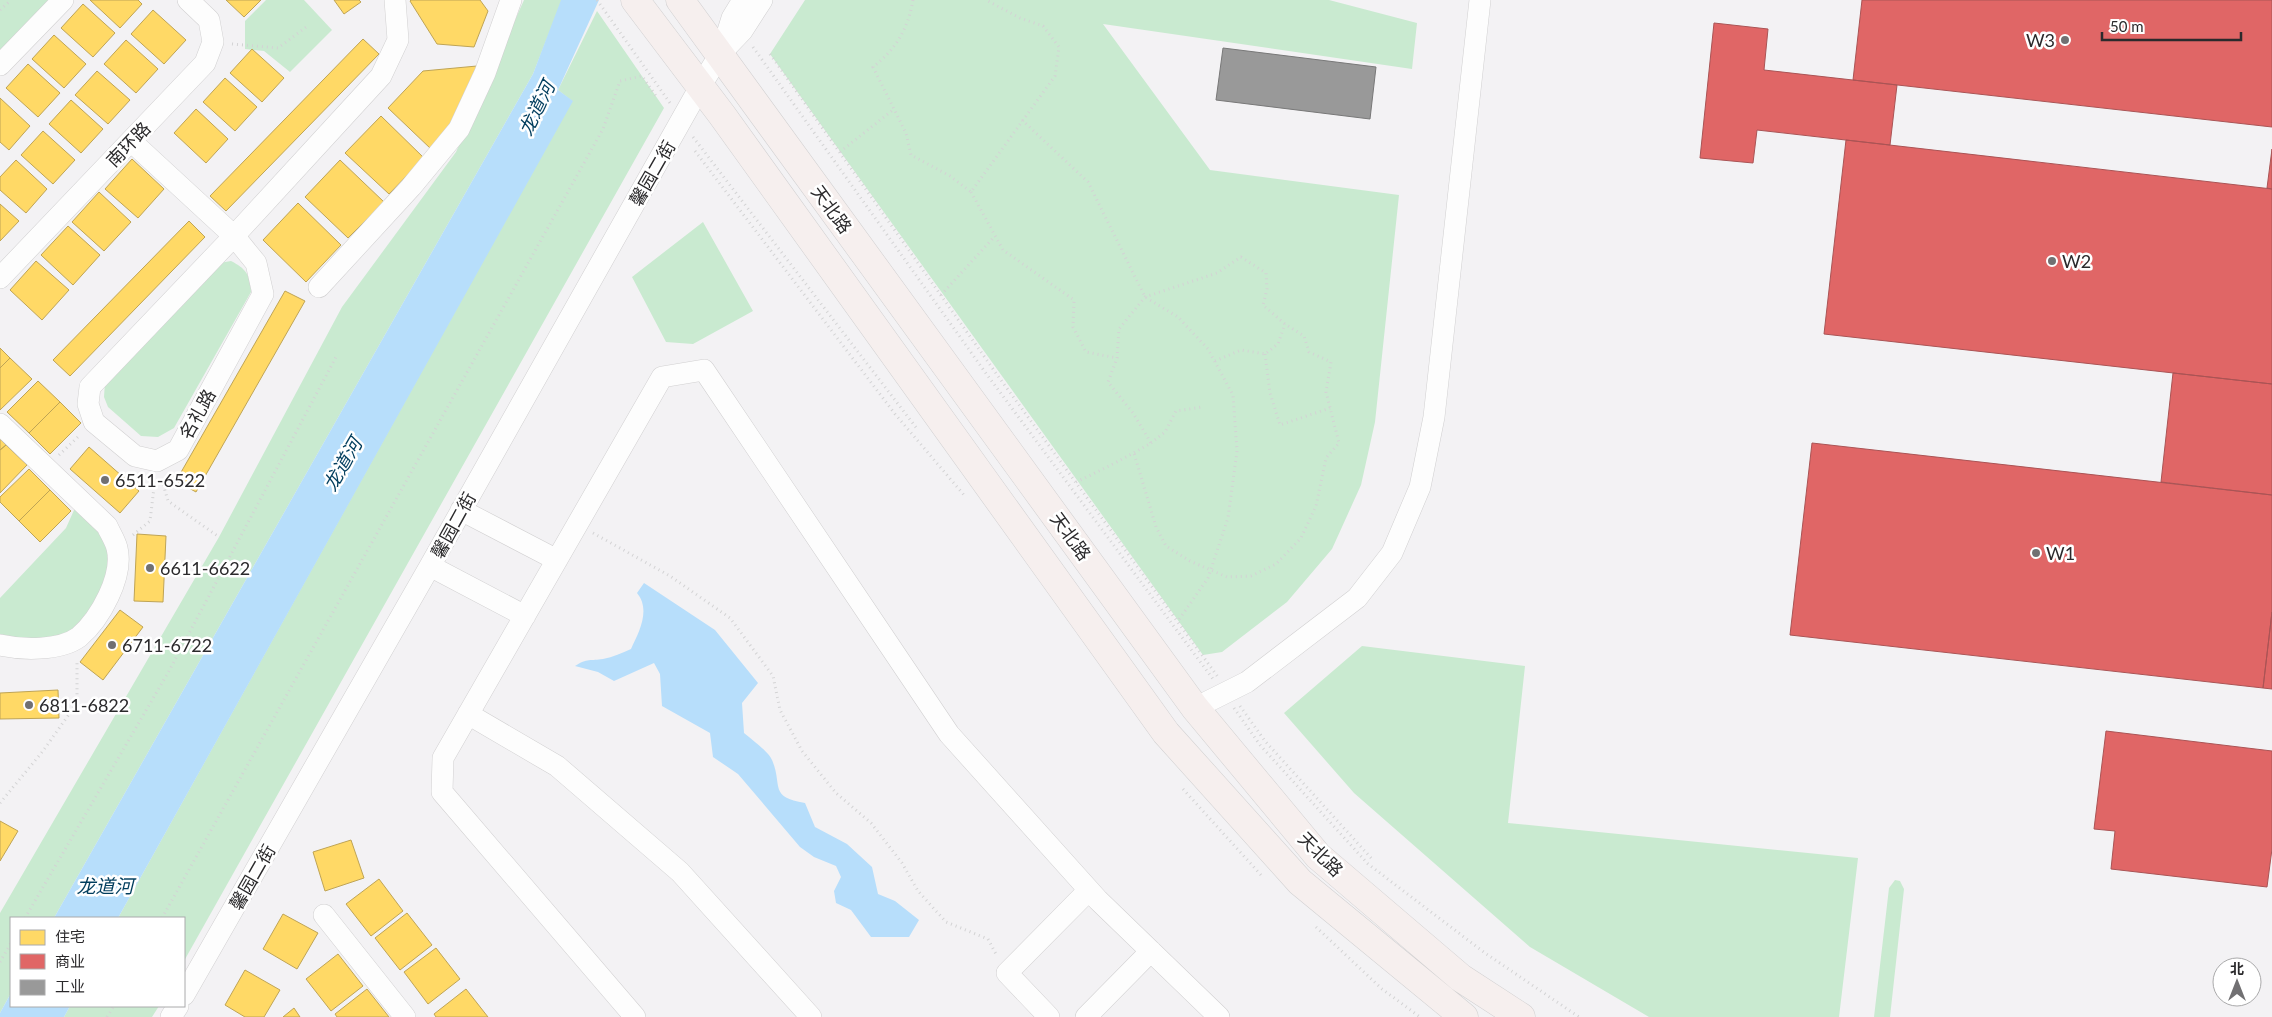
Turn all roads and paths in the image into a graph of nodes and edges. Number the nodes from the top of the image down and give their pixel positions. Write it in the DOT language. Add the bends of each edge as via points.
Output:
graph roads {
  1 [pos="11,0"];
  2 [pos="63,0"];
  3 [pos="188,0"];
  4 [pos="395,0"];
  5 [pos="511,0"];
  6 [pos="597,0"];
  7 [pos="635,0"];
  8 [pos="680,0"];
  9 [pos="743,0"];
  10 [pos="762,0"];
  11 [pos="913,0"];
  12 [pos="986,0"];
  13 [pos="1480,0"];
  14 [pos="0,10"];
  15 [pos="309,25"];
  16 [pos="742,31"];
  17 [pos="214,42"];
  18 [pos="720,54"];
  19 [pos="770,54"];
  20 [pos="0,65"];
  21 [pos="700,87"];
  22 [pos="656,96"];
  23 [pos="894,109"];
  24 [pos="1022,120"];
  25 [pos="681,121"];
  26 [pos="131,141"];
  27 [pos="840,152"];
  28 [pos="971,192"];
  29 [pos="234,236"];
  30 [pos="995,236"];
  31 [pos="0,278"];
  32 [pos="319,287"];
  33 [pos="941,295"];
  34 [pos="1145,297"];
  35 [pos="1285,324"];
  36 [pos="1265,354"];
  37 [pos="336,357"];
  38 [pos="1117,358"];
  39 [pos="1215,361"];
  40 [pos="1202,407"];
  41 [pos="1330,408"];
  42 [pos="902,411"];
  43 [pos="94,422"];
  44 [pos="0,424"];
  45 [pos="1151,443"];
  46 [pos="1134,453"];
  47 [pos="158,460"];
  48 [pos="46,468"];
  49 [pos="1076,482"];
  50 [pos="461,510"];
  51 [pos="577,524"];
  52 [pos="219,537"];
  53 [pos="117,548"];
  54 [pos="557,560"];
  55 [pos="430,566"];
  56 [pos="1211,569"];
  57 [pos="524,616"];
  58 [pos="1178,621"];
  59 [pos="78,637"];
  60 [pos="0,644"];
  61 [pos="1227,693"];
  62 [pos="1195,708"];
  63 [pos="468,714"];
  64 [pos="0,803"];
  65 [pos="1372,858"];
  66 [pos="1089,890"];
  67 [pos="324,915"];
  68 [pos="26,917"];
  69 [pos="163,917"];
  70 [pos="10,945"];
  71 [pos="1151,951"];
  72 [pos="0,962"];
  73 [pos="1007,973"];
  74 [pos="185,993"];
  75 [pos="405,1017"];
  76 [pos="635,1017"];
  77 [pos="811,1017"];
  78 [pos="1049,1017"];
  79 [pos="1086,1017"];
  80 [pos="1219,1017"];
  81 [pos="1464,1017"];
  82 [pos="1521,1017"];
  83 [pos="1579,1017"];
  1 -- 14 [label="path"];
  2 -- 20 [label="street"];
  3 -- 17 [label="street" via="209,20"];
  4 -- 29 [label="street" via="398,40 381,76"];
  5 -- 32 [label="street" via="485,73 459,129"];
  6 -- 25 [label="path"];
  7 -- 21 [label="main road, 天北路"];
  8 -- 18 [label="main road, 天北路"];
  9 -- 18 [label="street" via="732,18"];
  10 -- 16 [label="street"];
  11 -- 23 [label="path" via="909,22 888,54 873,67"];
  12 -- 24 [label="path" via="1043,26 1059,47 1054,76"];
  13 -- 61 [label="street" via="1434,417 1420,487 1392,552 1357,598 1291,650"];
  15 -- 17 [label="path" via="278,48"];
  16 -- 18 [label="street"];
  16 -- 61 [label="path" via="984,372"];
  17 -- 26 [label="street, 南环路" via="205,63"];
  18 -- 21 [label="street, 馨园二街"];
  18 -- 62 [label="main road, 天北路"];
  19 -- 27 [label="path"];
  21 -- 25 [label="street, 馨园二街"];
  21 -- 81 [label="main road, 天北路" via="1166,733 1300,882"];
  22 -- 69 [label="path" via="642,76 620,81 603,129"];
  23 -- 27 [label="path"];
  23 -- 28 [label="path" via="906,133 911,155 950,176"];
  24 -- 28 [label="path"];
  24 -- 34 [label="path" via="1088,182"];
  25 -- 42 [label="path"];
  25 -- 50 [label="street, 馨园二街"];
  26 -- 29 [label="street, 名礼路"];
  26 -- 31 [label="street, 南环路"];
  27 -- 33 [label="path"];
  28 -- 30 [label="path"];
  29 -- 43 [label="street" via="90,387 88,404"];
  29 -- 47 [label="street, 名礼路" via="256,264 263,294 178,450"];
  30 -- 33 [label="path"];
  30 -- 38 [label="path" via="1002,250 1074,300 1073,327 1086,352"];
  33 -- 49 [label="path"];
  34 -- 35 [label="path" via="1217,273 1241,257 1266,273 1263,305"];
  34 -- 38 [label="path" via="1119,329"];
  34 -- 39 [label="path" via="1178,317"];
  35 -- 36 [label="path" via="1278,344"];
  35 -- 41 [label="path" via="1304,336 1309,352 1331,362 1326,392"];
  36 -- 39 [label="path" via="1241,350"];
  36 -- 41 [label="path" via="1270,393 1280,425"];
  37 -- 68 [label="path" via="168,671"];
  38 -- 45 [label="path" via="1108,382 1133,413"];
  39 -- 56 [label="path" via="1233,395 1237,451 1228,518"];
  40 -- 45 [label="path" via="1176,411 1165,432"];
  41 -- 56 [label="path" via="1339,443 1326,458 1316,506 1301,538 1276,564 1251,576 1227,577"];
  43 -- 47 [label="street" via="136,456"];
  43 -- 48 [label="path"];
  44 -- 48 [label="street"];
  45 -- 46 [label="path"];
  46 -- 49 [label="path"];
  46 -- 56 [label="path" via="1156,527 1166,546 1190,562"];
  47 -- 52 [label="path" via="168,501"];
  47 -- 53 [label="path" via="150,520"];
  48 -- 53 [label="street" via="107,526"];
  49 -- 58 [label="path"];
  50 -- 54 [label="street"];
  50 -- 55 [label="street, 馨园二街"];
  51 -- 54 [label="street"];
  51 -- 66 [label="street" via="662,377 704,370 949,734"];
  51 -- 73 [label="path" via="670,576 730,618 773,676 780,710 802,750 836,793 872,823 918,891 946,922 988,939"];
  53 -- 59 [label="street" via="117,570 112,589 100,611"];
  54 -- 57 [label="street"];
  55 -- 57 [label="street"];
  55 -- 74 [label="street, 馨园二街"];
  56 -- 58 [label="path"];
  57 -- 63 [label="street"];
  58 -- 61 [label="path"];
  59 -- 60 [label="street" via="51,647 28,649"];
  59 -- 64 [label="path" via="76,703"];
  61 -- 62 [label="street"];
  61 -- 65 [label="path" via="1265,741"];
  61 -- 83 [label="path" via="1260,745 1368,864 1484,953"];
  62 -- 82 [label="main road, 天北路" via="1318,856 1461,978"];
  63 -- 76 [label="street" via="443,758 442,792"];
  63 -- 77 [label="street" via="557,766 680,872"];
  66 -- 71 [label="street"];
  66 -- 73 [label="street"];
  67 -- 75 [label="street"];
  70 -- 72 [label="path"];
  71 -- 79 [label="street"];
  71 -- 80 [label="street"];
  73 -- 78 [label="street"];
}
